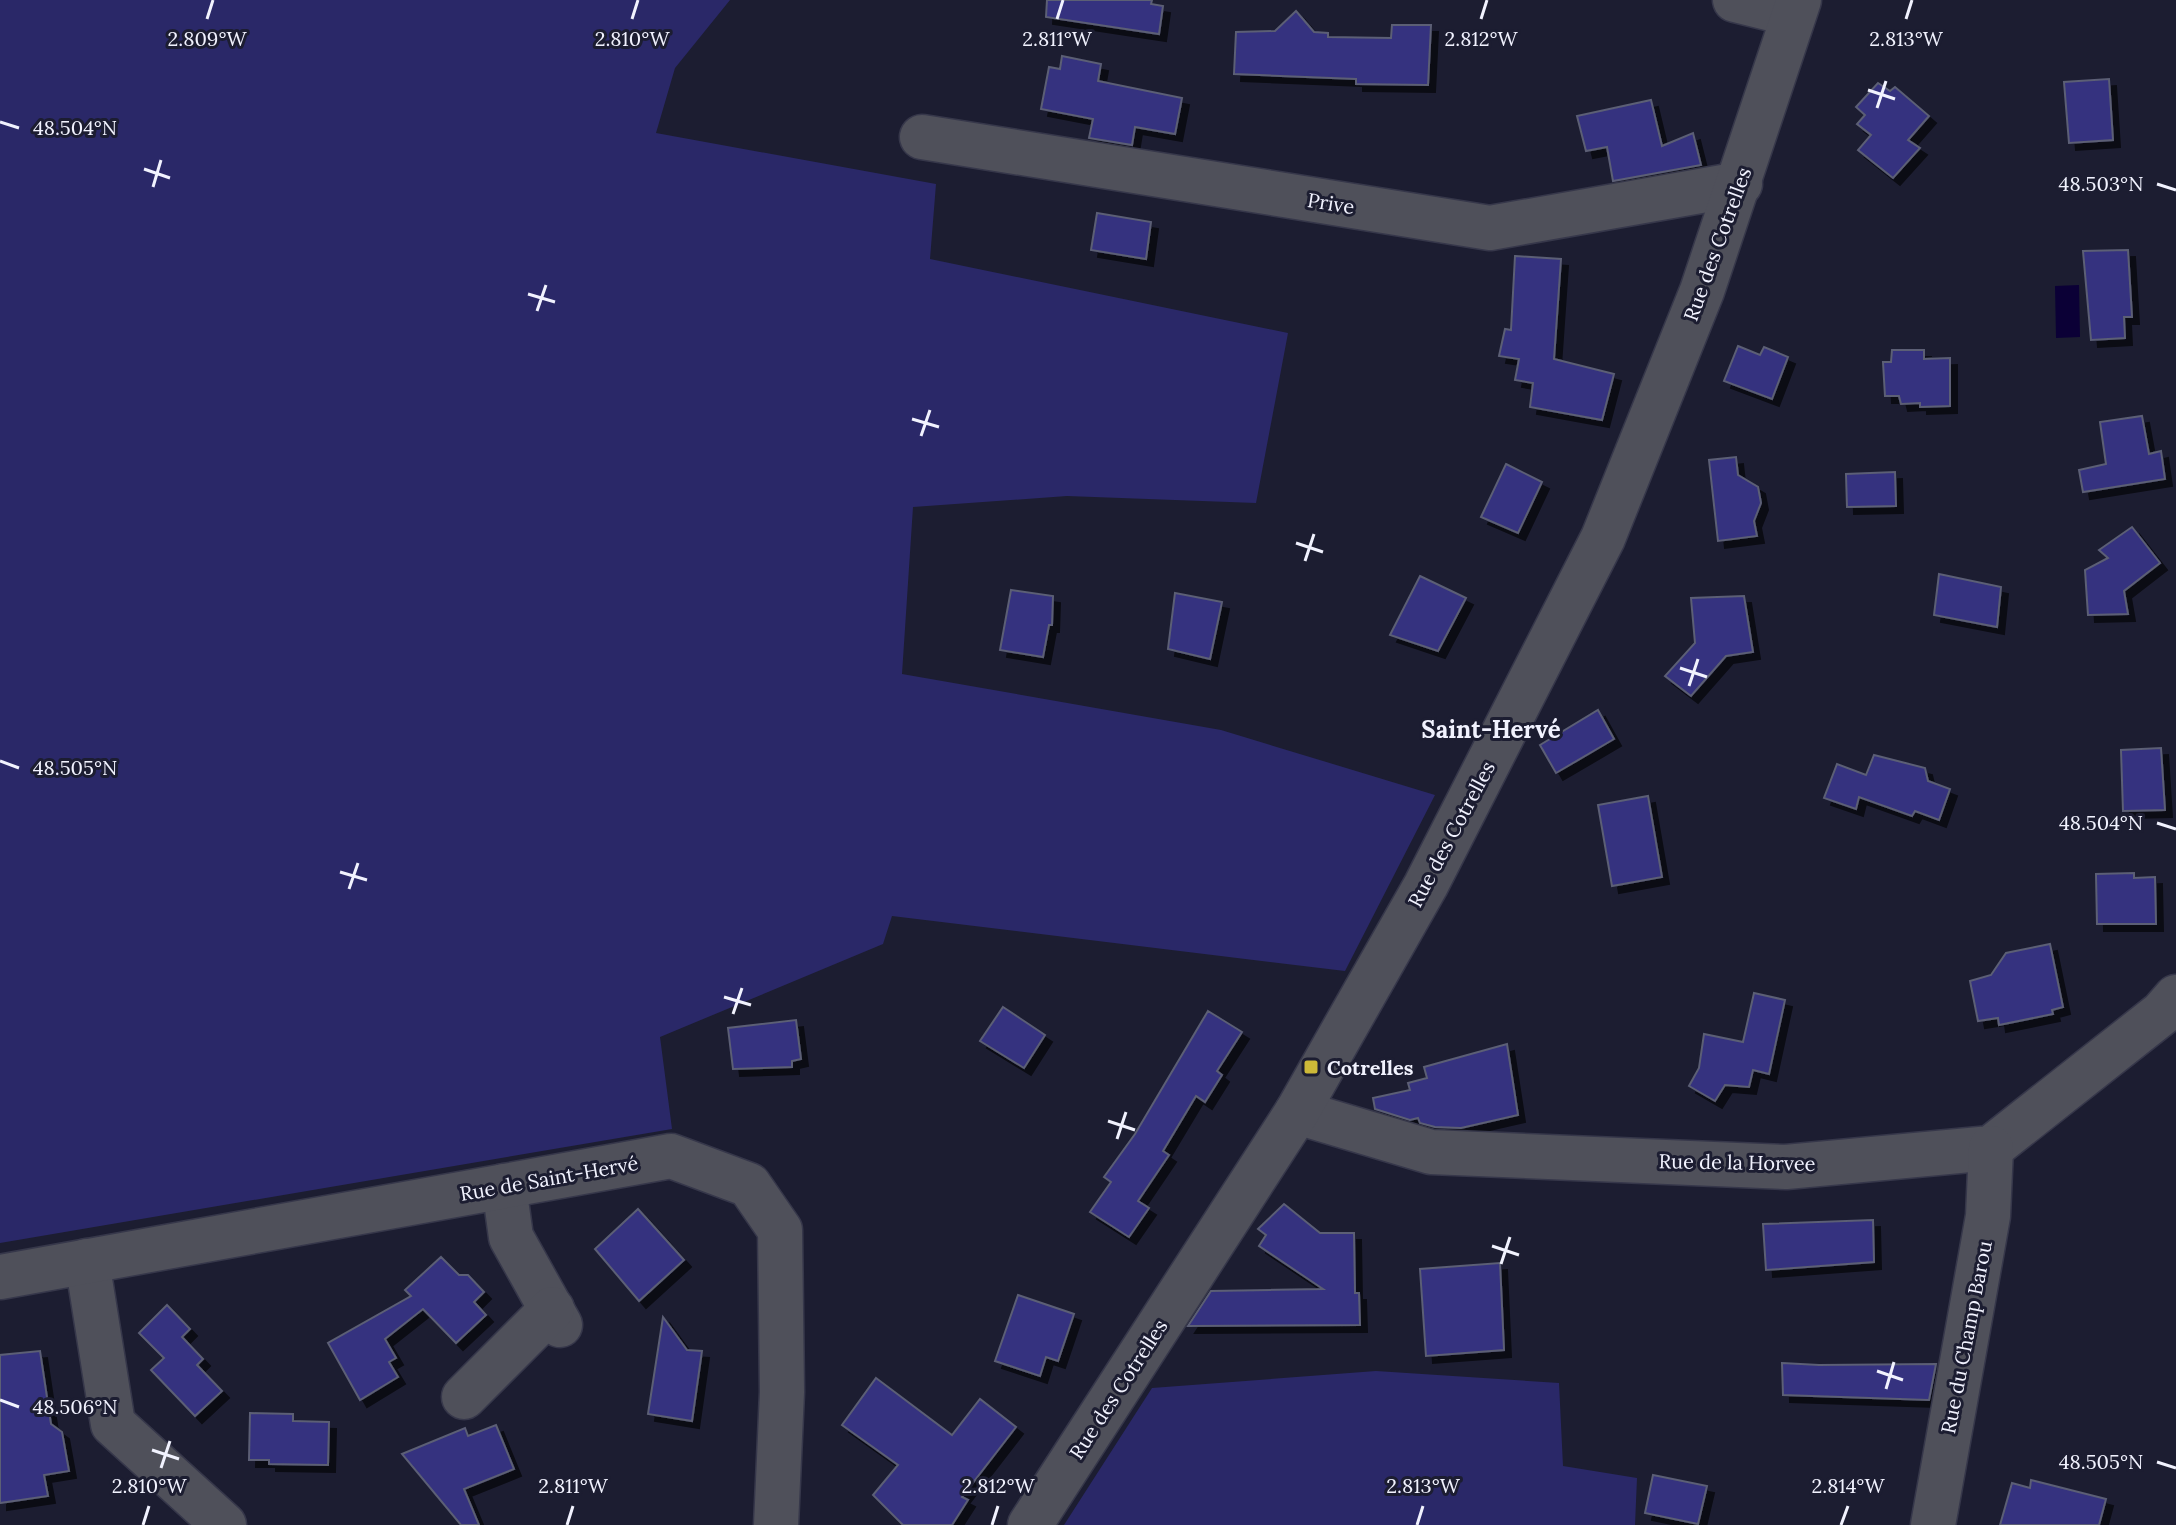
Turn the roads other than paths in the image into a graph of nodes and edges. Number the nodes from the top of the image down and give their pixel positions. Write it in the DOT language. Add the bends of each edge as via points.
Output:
graph roads {
  1 [pos="1735,0"];
  2 [pos="1796,7"];
  3 [pos="922,137"];
  4 [pos="1740,184"];
  5 [pos="2176,997"];
  6 [pos="1297,1112"];
  7 [pos="1991,1148"];
  8 [pos="504,1186"];
  9 [pos="87,1261"];
  10 [pos="0,1277"];
  11 [pos="464,1397"];
  12 [pos="224,1525"];
  13 [pos="776,1525"];
  14 [pos="1030,1525"];
  15 [pos="1933,1525"];
  1 -- 2 [label="street"];
  2 -- 4 [label="street, Rue des Cotrelles"];
  3 -- 4 [label="street, Prive" via="1490,228"];
  4 -- 6 [label="street, Rue des Cotrelles" via="1603,538 1426,885"];
  5 -- 7 [label="street"];
  6 -- 7 [label="street, Rue de la Horvee" via="1446,1153 1786,1167"];
  6 -- 14 [label="street, Rue des Cotrelles"];
  7 -- 15 [label="street, Rue du Champ Barou" via="1988,1216"];
  8 -- 9 [label="street, Rue de Saint-Hervé"];
  8 -- 11 [label="street" via="511,1237 556,1317"];
  8 -- 13 [label="street, Rue de Saint-Hervé" via="671,1156 749,1185 780,1230 782,1392"];
  9 -- 10 [label="street, Rue de Saint-Hervé"];
  9 -- 12 [label="street" via="113,1424"];
}
